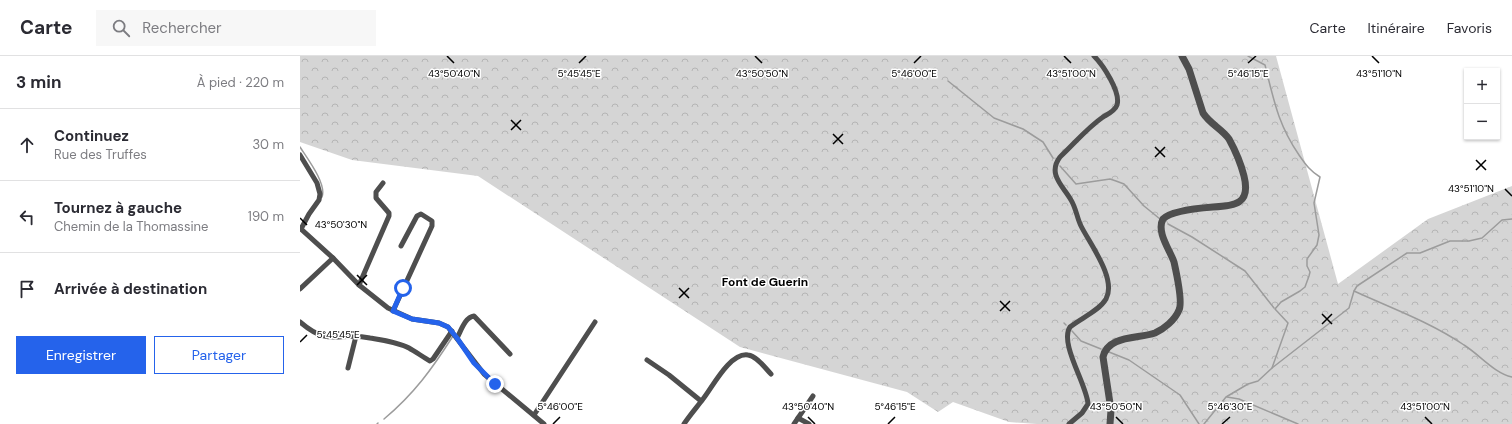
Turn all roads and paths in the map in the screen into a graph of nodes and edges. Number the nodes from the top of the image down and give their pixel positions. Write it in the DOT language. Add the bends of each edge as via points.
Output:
graph roads {
  1 [pos="1094,56"];
  2 [pos="1182,56"];
  3 [pos="300,155"];
  4 [pos="383,183"];
  5 [pos="301,228"];
  6 [pos="401,246"];
  7 [pos="333,258"];
  8 [pos="359,285"];
  9 [pos="300,289"];
  10 [pos="393,311"];
  11 [pos="300,322"];
  12 [pos="595,322"];
  13 [pos="452,331"];
  14 [pos="356,336"];
  15 [pos="457,338"];
  16 [pos="510,354"];
  17 [pos="646,360"];
  18 [pos="348,368"];
  19 [pos="771,374"];
  20 [pos="813,396"];
  21 [pos="701,401"];
  22 [pos="534,414"];
  23 [pos="798,418"];
  24 [pos="544,424"];
  25 [pos="684,424"];
  26 [pos="794,424"];
  27 [pos="809,424"];
  28 [pos="1070,424"];
  29 [pos="1110,424"];
  1 -- 28 [label="street" via="1108,74 1117,104 1060,157 1055,168 1058,181 1072,201 1108,285 1107,296 1103,302 1068,331 1075,369 1088,402 1082,413"];
  2 -- 29 [label="street" via="1189,69 1203,113 1228,138 1232,146 1242,170 1246,190 1241,200 1232,206 1172,214 1163,219 1160,229 1174,262 1180,308 1174,318 1155,333 1112,344 1104,350 1112,415"];
  3 -- 5 [label="street" via="317,183 320,194 319,200"];
  4 -- 8 [label="street" via="376,192 376,198 389,216"];
  5 -- 7 [label="street"];
  6 -- 10 [label="street" via="417,216 421,214 432,220 432,226"];
  7 -- 8 [label="street"];
  7 -- 9 [label="street"];
  8 -- 10 [label="street"];
  10 -- 13 [label="street" via="420,321 443,324"];
  11 -- 14 [label="street" via="312,332 324,337"];
  12 -- 22 [label="street"];
  13 -- 14 [label="street" via="431,361 401,345"];
  13 -- 15 [label="street"];
  14 -- 18 [label="street"];
  15 -- 16 [label="street" via="467,320 474,316"];
  15 -- 22 [label="street" via="484,374"];
  17 -- 21 [label="street"];
  19 -- 21 [label="street" via="753,357 744,355 725,368"];
  20 -- 23 [label="street"];
  21 -- 25 [label="street"];
  22 -- 24 [label="street"];
  23 -- 26 [label="street"];
  23 -- 27 [label="street"];
}
